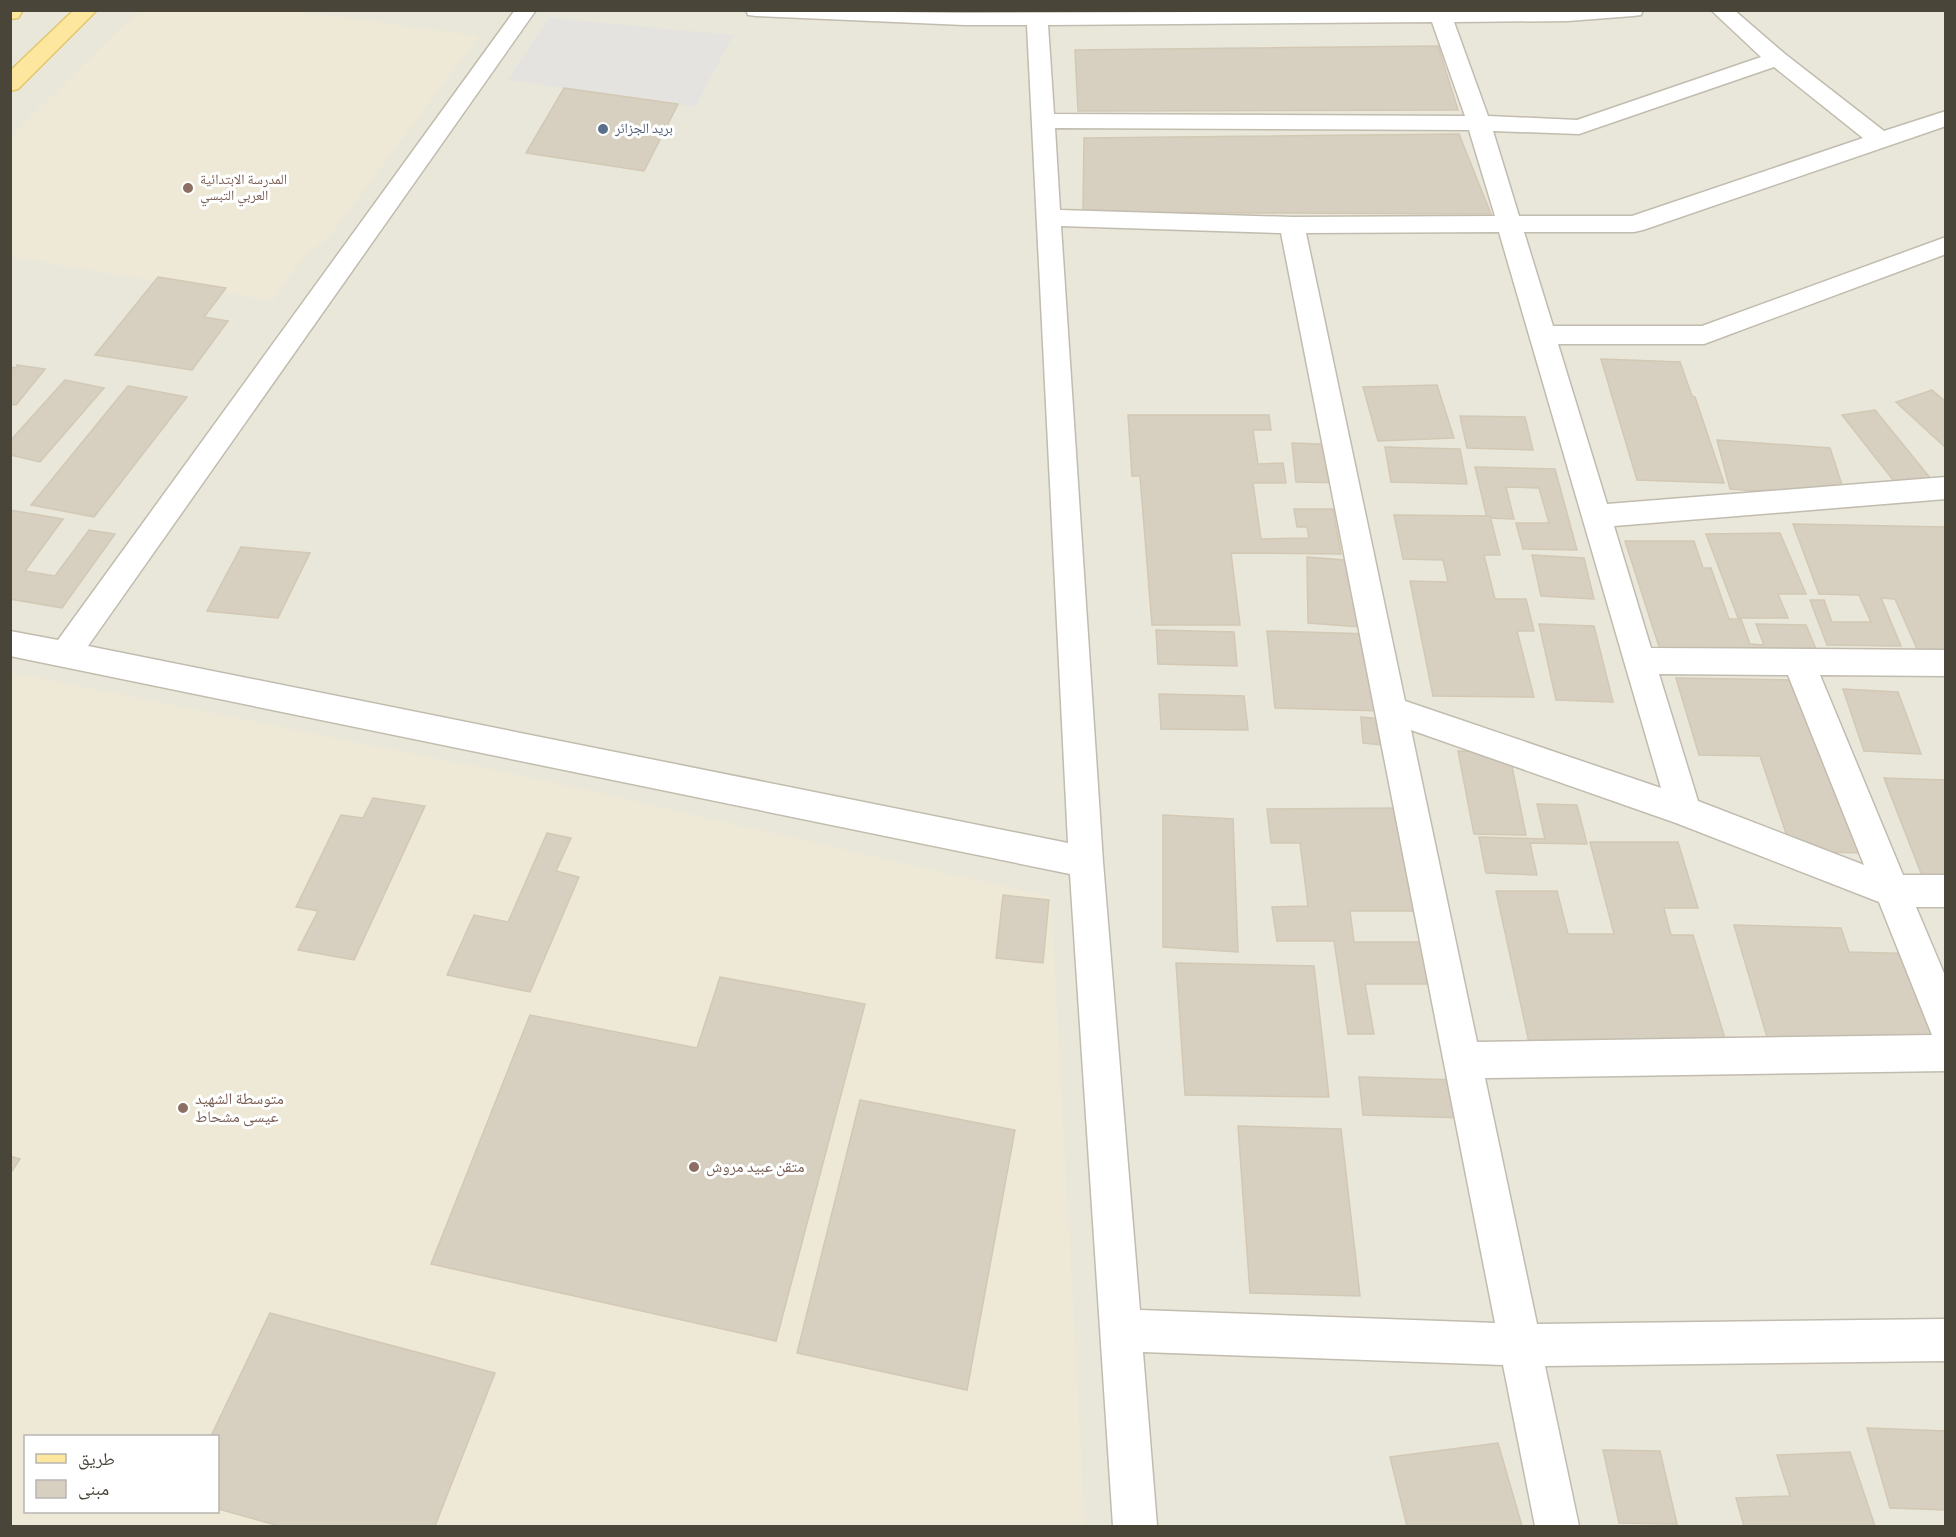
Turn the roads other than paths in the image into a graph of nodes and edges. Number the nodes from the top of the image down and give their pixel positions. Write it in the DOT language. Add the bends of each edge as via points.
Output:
graph roads {
  1 [pos="87,10"];
  2 [pos="526,10"];
  3 [pos="756,10"];
  4 [pos="1633,10"];
  5 [pos="1721,10"];
  6 [pos="1624,11"];
  7 [pos="812,12"];
  8 [pos="964,15"];
  9 [pos="1441,16"];
  10 [pos="1037,19"];
  11 [pos="1777,60"];
  12 [pos="10,84"];
  13 [pos="1946,117"];
  14 [pos="1043,121"];
  15 [pos="1479,123"];
  16 [pos="1880,140"];
  17 [pos="1048,218"];
  18 [pos="1292,225"];
  19 [pos="1509,225"];
  20 [pos="1946,245"];
  21 [pos="1541,335"];
  22 [pos="1946,488"];
  23 [pos="1595,516"];
  24 [pos="10,643"];
  25 [pos="65,654"];
  26 [pos="1639,661"];
  27 [pos="1799,663"];
  28 [pos="1946,663"];
  29 [pos="1391,710"];
  30 [pos="1684,811"];
  31 [pos="1086,862"];
  32 [pos="1891,891"];
  33 [pos="1946,891"];
  34 [pos="1946,1024"];
  35 [pos="1946,1053"];
  36 [pos="1462,1060"];
  37 [pos="1120,1330"];
  38 [pos="1946,1340"];
  39 [pos="1520,1345"];
  40 [pos="1135,1527"];
  41 [pos="1557,1527"];
  1 -- 12 [label="main road"];
  2 -- 25 [label="street"];
  3 -- 7 [label="street"];
  4 -- 6 [label="street"];
  5 -- 11 [label="street"];
  6 -- 9 [label="street"];
  7 -- 8 [label="street"];
  8 -- 10 [label="street"];
  9 -- 10 [label="street"];
  9 -- 15 [label="street"];
  10 -- 14 [label="street"];
  11 -- 15 [label="street" via="1579,127"];
  11 -- 16 [label="street"];
  13 -- 16 [label="street"];
  14 -- 15 [label="street"];
  14 -- 17 [label="street"];
  15 -- 19 [label="street"];
  16 -- 19 [label="street" via="1634,224"];
  17 -- 18 [label="street"];
  17 -- 31 [label="street"];
  18 -- 19 [label="street"];
  18 -- 29 [label="street"];
  19 -- 21 [label="street"];
  20 -- 21 [label="street" via="1704,335"];
  21 -- 23 [label="street"];
  22 -- 23 [label="street"];
  23 -- 26 [label="street"];
  24 -- 25 [label="street"];
  25 -- 31 [label="street"];
  26 -- 27 [label="street"];
  26 -- 30 [label="street"];
  27 -- 28 [label="street"];
  27 -- 32 [label="street"];
  29 -- 30 [label="street"];
  29 -- 36 [label="street"];
  30 -- 32 [label="street"];
  31 -- 37 [label="street"];
  32 -- 33 [label="street"];
  32 -- 34 [label="street"];
  35 -- 36 [label="street"];
  36 -- 39 [label="street"];
  37 -- 39 [label="street"];
  37 -- 40 [label="street"];
  38 -- 39 [label="street"];
  39 -- 41 [label="street"];
}
